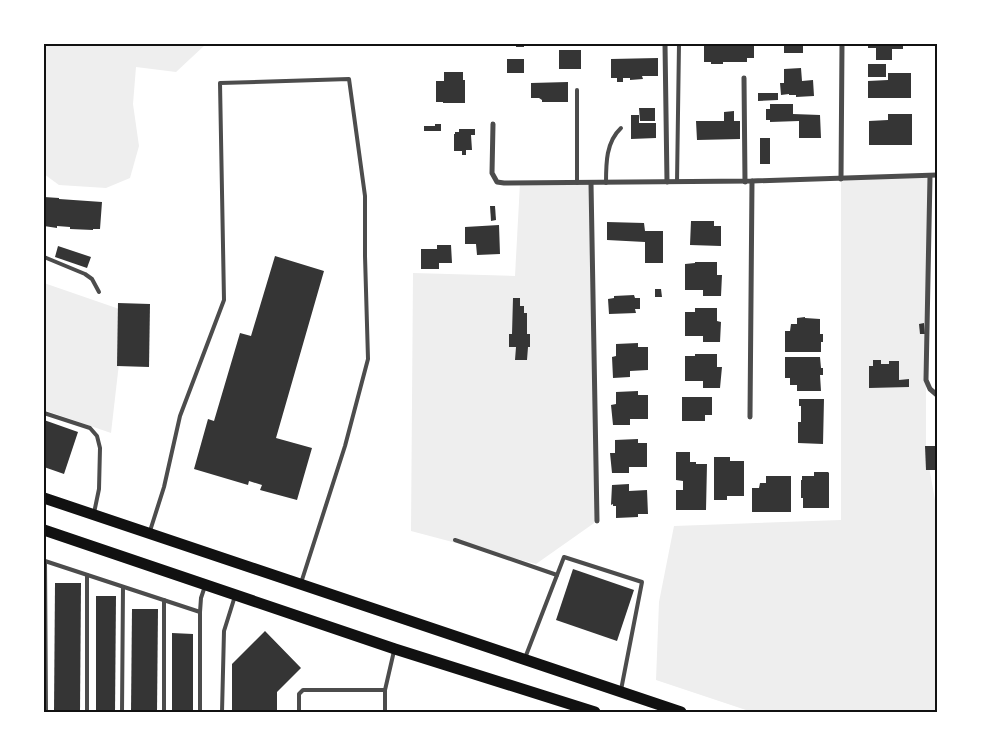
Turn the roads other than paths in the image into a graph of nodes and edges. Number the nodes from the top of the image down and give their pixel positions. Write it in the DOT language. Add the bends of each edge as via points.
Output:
graph roads {
  1 [pos="665,44"];
  2 [pos="679,44"];
  3 [pos="842,44"];
  4 [pos="744,78"];
  5 [pos="577,90"];
  6 [pos="493,124"];
  7 [pos="621,128"];
  8 [pos="930,176"];
  9 [pos="937,176"];
  10 [pos="841,179"];
  11 [pos="752,181"];
  12 [pos="667,182"];
  13 [pos="677,182"];
  14 [pos="745,182"];
  15 [pos="577,183"];
  16 [pos="592,183"];
  17 [pos="606,183"];
  18 [pos="44,257"];
  19 [pos="99,292"];
  20 [pos="937,395"];
  21 [pos="44,413"];
  22 [pos="750,417"];
  23 [pos="44,498"];
  24 [pos="93,515"];
  25 [pos="597,521"];
  26 [pos="44,530"];
  27 [pos="149,534"];
  28 [pos="455,540"];
  29 [pos="88,575"];
  30 [pos="557,575"];
  31 [pos="206,584"];
  32 [pos="301,585"];
  33 [pos="122,587"];
  34 [pos="236,594"];
  35 [pos="164,600"];
  36 [pos="200,612"];
  37 [pos="395,649"];
  38 [pos="525,660"];
  39 [pos="385,690"];
  40 [pos="621,692"];
  41 [pos="46,712"];
  42 [pos="87,712"];
  43 [pos="122,712"];
  44 [pos="164,712"];
  45 [pos="200,712"];
  46 [pos="222,712"];
  47 [pos="299,712"];
  48 [pos="385,712"];
  49 [pos="594,712"];
  50 [pos="681,712"];
  1 -- 12 [label="street"];
  2 -- 13 [label="lane"];
  3 -- 10 [label="street"];
  4 -- 14 [label="street"];
  5 -- 15 [label="lane"];
  6 -- 15 [label="street" via="492,173 497,182"];
  7 -- 17 [label="lane" via="611,142 607,156"];
  8 -- 9 [label="street"];
  8 -- 10 [label="street"];
  8 -- 20 [label="street" via="926,380"];
  10 -- 11 [label="street"];
  11 -- 14 [label="street"];
  11 -- 22 [label="street"];
  12 -- 13 [label="street"];
  12 -- 17 [label="street"];
  13 -- 14 [label="street"];
  15 -- 16 [label="street"];
  16 -- 17 [label="street"];
  16 -- 25 [label="street"];
  18 -- 19 [label="lane" via="86,274"];
  21 -- 24 [label="lane" via="90,428 97,436 100,448 99,489"];
  23 -- 24 [label="main road"];
  24 -- 27 [label="main road"];
  26 -- 31 [label="main road"];
  27 -- 32 [label="main road"];
  27 -- 32 [label="lane" via="164,487 180,416 224,300 220,83 349,78 365,196 368,358"];
  28 -- 30 [label="lane"];
  29 -- 33 [label="lane"];
  29 -- 41 [label="lane" via="45,561"];
  29 -- 42 [label="lane"];
  30 -- 38 [label="lane"];
  30 -- 40 [label="lane" via="564,557 642,582"];
  31 -- 34 [label="main road"];
  31 -- 36 [label="lane"];
  32 -- 38 [label="main road"];
  33 -- 35 [label="lane"];
  33 -- 43 [label="lane"];
  34 -- 37 [label="main road"];
  34 -- 46 [label="lane" via="224,631"];
  35 -- 36 [label="lane"];
  35 -- 44 [label="lane"];
  36 -- 45 [label="lane"];
  37 -- 39 [label="lane"];
  37 -- 49 [label="main road"];
  38 -- 40 [label="main road"];
  39 -- 47 [label="lane" via="303,690 299,694"];
  39 -- 48 [label="lane"];
  40 -- 50 [label="main road"];
}
